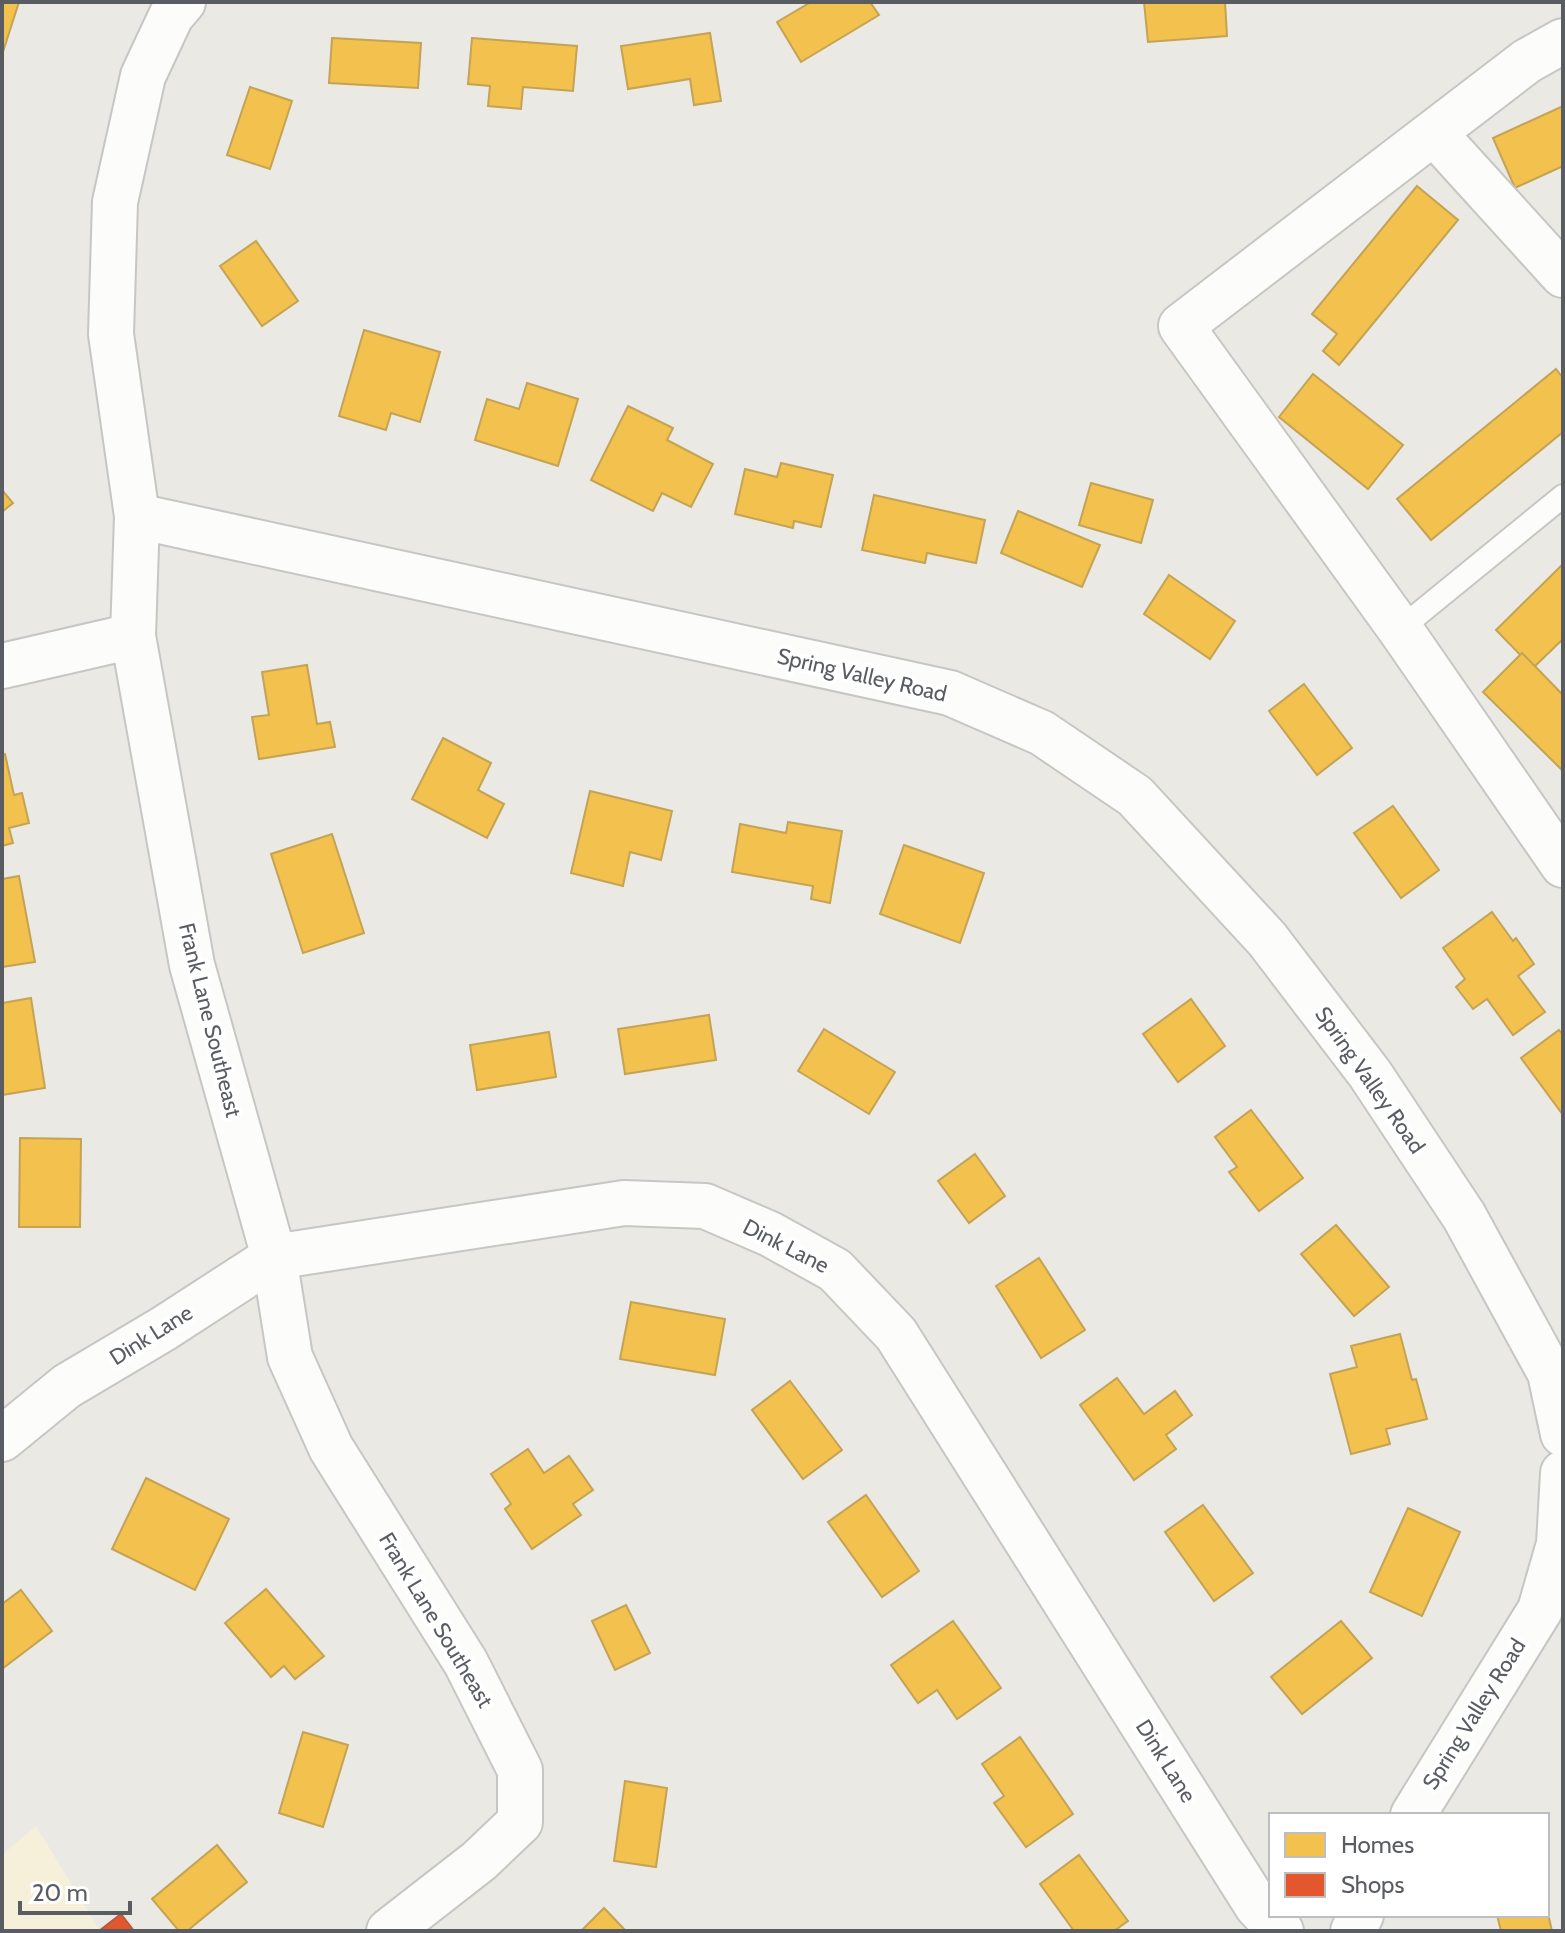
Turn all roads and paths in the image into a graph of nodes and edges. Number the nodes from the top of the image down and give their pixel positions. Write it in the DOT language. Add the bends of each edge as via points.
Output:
graph roads {
  1 [pos="183,2"];
  2 [pos="1563,41"];
  3 [pos="1434,133"];
  4 [pos="1563,275"];
  5 [pos="1563,496"];
  6 [pos="137,516"];
  7 [pos="1400,629"];
  8 [pos="133,636"];
  9 [pos="2,666"];
  10 [pos="1563,865"];
  11 [pos="274,1257"];
  12 [pos="1563,1434"];
  13 [pos="2,1439"];
  14 [pos="1563,1473"];
  15 [pos="1414,1813"];
  16 [pos="389,1931"];
  17 [pos="1281,1931"];
  1 -- 6 [label="street, Frank Lane Southeast" via="143,76 115,202 111,334"];
  2 -- 3 [label="street" via="1527,61"];
  3 -- 4 [label="street"];
  3 -- 7 [label="street" via="1181,326"];
  5 -- 7 [label="lane"];
  6 -- 8 [label="street, Frank Lane Southeast"];
  6 -- 12 [label="street, Spring Valley Road" via="950,693 1042,733 1135,796 1267,939 1370,1074 1464,1216 1550,1373"];
  7 -- 10 [label="street"];
  8 -- 9 [label="street"];
  8 -- 11 [label="street, Frank Lane Southeast" via="192,965"];
  11 -- 13 [label="street, Dink Lane" via="67,1386"];
  11 -- 16 [label="street, Frank Lane Southeast" via="290,1357 331,1448 466,1663 520,1770 520,1822"];
  11 -- 17 [label="street, Dink Lane" via="624,1203 705,1206 835,1270 896,1334 1257,1906"];
  14 -- 15 [label="street, Spring Valley Road" via="1559,1544 1540,1610"];
}
